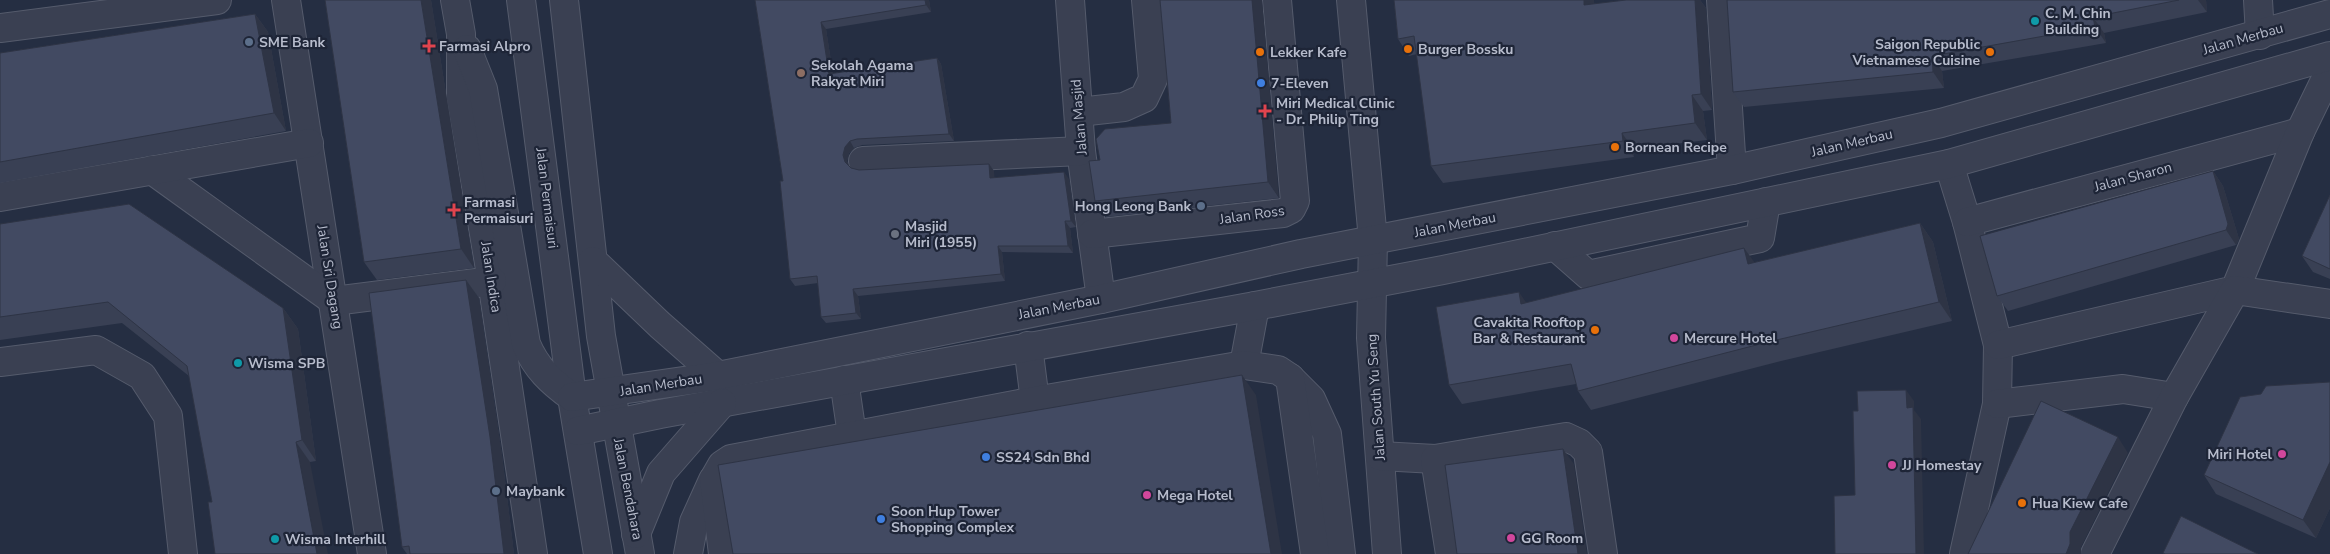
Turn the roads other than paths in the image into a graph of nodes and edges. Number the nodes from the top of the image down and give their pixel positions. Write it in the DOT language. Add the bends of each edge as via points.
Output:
graph roads {
  1 [pos="217,0"];
  2 [pos="286,0"];
  3 [pos="455,0"];
  4 [pos="521,0"];
  5 [pos="564,0"];
  6 [pos="1070,0"];
  7 [pos="1146,0"];
  8 [pos="1278,0"];
  9 [pos="1351,0"];
  10 [pos="1721,0"];
  11 [pos="2258,0"];
  12 [pos="2330,14"];
  13 [pos="0,28"];
  14 [pos="461,34"];
  15 [pos="2260,35"];
  16 [pos="2330,56"];
  17 [pos="2330,70"];
  18 [pos="1079,112"];
  19 [pos="2300,132"];
  20 [pos="309,143"];
  21 [pos="1081,151"];
  22 [pos="863,161"];
  23 [pos="1949,164"];
  24 [pos="152,170"];
  25 [pos="1732,170"];
  26 [pos="0,197"];
  27 [pos="1510,214"];
  28 [pos="1966,222"];
  29 [pos="1092,234"];
  30 [pos="1373,240"];
  31 [pos="1515,255"];
  32 [pos="593,261"];
  33 [pos="492,282"];
  34 [pos="1373,283"];
  35 [pos="2235,290"];
  36 [pos="1101,299"];
  37 [pos="334,301"];
  38 [pos="2330,304"];
  39 [pos="1255,306"];
  40 [pos="1998,345"];
  41 [pos="1028,346"];
  42 [pos="0,362"];
  43 [pos="1244,365"];
  44 [pos="718,376"];
  45 [pos="1290,378"];
  46 [pos="844,380"];
  47 [pos="610,392"];
  48 [pos="572,397"];
  49 [pos="2174,397"];
  50 [pos="1035,401"];
  51 [pos="722,403"];
  52 [pos="1997,404"];
  53 [pos="615,424"];
  54 [pos="578,431"];
  55 [pos="852,436"];
  56 [pos="1380,456"];
  57 [pos="1435,459"];
  58 [pos="714,479"];
  59 [pos="638,544"];
  60 [pos="183,554"];
  61 [pos="372,554"];
  62 [pos="533,554"];
  63 [pos="598,554"];
  64 [pos="688,554"];
  65 [pos="723,554"];
  66 [pos="1316,554"];
  67 [pos="1341,554"];
  68 [pos="1387,554"];
  69 [pos="1450,554"];
  70 [pos="1603,554"];
  71 [pos="1964,554"];
  72 [pos="2095,554"];
  1 -- 13 [label="street"];
  2 -- 20 [label="street, Jalan Sri Dagang"];
  3 -- 14 [label="street, Jalan Indica"];
  4 -- 48 [label="street, Jalan Permaisuri"];
  5 -- 32 [label="street"];
  6 -- 18 [label="street, Jalan Masjid"];
  7 -- 18 [label="street" via="1153,79 1144,98 1124,107"];
  8 -- 29 [label="street, Jalan Ross" via="1295,201 1291,210"];
  9 -- 30 [label="street, Jalan South Yu Seng"];
  10 -- 25 [label="street"];
  11 -- 15 [label="street"];
  12 -- 15 [label="street, Jalan Merbau"];
  14 -- 33 [label="street, Jalan Indica" via="461,98"];
  14 -- 48 [label="street" via="482,89 526,344 534,362 552,383"];
  15 -- 25 [label="street, Jalan Merbau" via="1941,123"];
  16 -- 23 [label="street, Jalan Merbau"];
  17 -- 19 [label="street"];
  18 -- 21 [label="street, Jalan Masjid"];
  19 -- 28 [label="street, Jalan Sharon"];
  19 -- 35 [label="street"];
  20 -- 24 [label="street"];
  20 -- 37 [label="street, Jalan Sri Dagang"];
  21 -- 22 [label="street"];
  21 -- 29 [label="street, Jalan Masjid"];
  23 -- 28 [label="street"];
  23 -- 31 [label="street, Jalan Merbau"];
  24 -- 26 [label="street"];
  24 -- 37 [label="street"];
  25 -- 27 [label="street, Jalan Merbau"];
  27 -- 30 [label="street, Jalan Merbau"];
  27 -- 31 [label="street"];
  28 -- 40 [label="street"];
  29 -- 36 [label="street, Jalan Masjid"];
  30 -- 34 [label="street, Jalan South Yu Seng"];
  30 -- 36 [label="street, Jalan Merbau"];
  31 -- 34 [label="street, Jalan Merbau"];
  32 -- 44 [label="street"];
  32 -- 47 [label="street"];
  33 -- 37 [label="street"];
  33 -- 62 [label="street, Jalan Indica"];
  34 -- 39 [label="street, Jalan Merbau"];
  34 -- 56 [label="street, Jalan South Yu Seng" via="1372,338"];
  35 -- 38 [label="street"];
  35 -- 40 [label="street"];
  35 -- 49 [label="street"];
  36 -- 44 [label="street, Jalan Merbau"];
  37 -- 61 [label="street, Jalan Sri Dagang"];
  39 -- 41 [label="street, Jalan Merbau"];
  39 -- 43 [label="street"];
  40 -- 52 [label="street"];
  41 -- 46 [label="street, Jalan Merbau"];
  41 -- 50 [label="street"];
  42 -- 60 [label="street" via="96,350 142,376 168,416"];
  43 -- 45 [label="street" via="1278,370"];
  43 -- 50 [label="street"];
  44 -- 47 [label="street, Jalan Merbau"];
  45 -- 66 [label="street"];
  45 -- 67 [label="street" via="1311,399 1327,434"];
  46 -- 51 [label="street, Jalan Merbau"];
  46 -- 55 [label="street"];
  47 -- 48 [label="street, Jalan Merbau"];
  47 -- 53 [label="street, Jalan Bendahara"];
  48 -- 54 [label="street, Jalan Permaisuri"];
  49 -- 52 [label="street" via="2123,389"];
  49 -- 72 [label="street"];
  50 -- 55 [label="street"];
  51 -- 53 [label="street, Jalan Merbau"];
  51 -- 59 [label="street" via="661,473"];
  52 -- 71 [label="street"];
  53 -- 54 [label="street, Jalan Merbau"];
  53 -- 59 [label="street, Jalan Bendahara"];
  54 -- 63 [label="street"];
  55 -- 58 [label="street" via="731,460 722,466"];
  56 -- 57 [label="street"];
  56 -- 68 [label="street, Jalan South Yu Seng"];
  57 -- 69 [label="street"];
  57 -- 70 [label="street" via="1566,437 1579,443 1588,452"];
  58 -- 64 [label="street" via="694,522"];
  58 -- 65 [label="street"];
}
